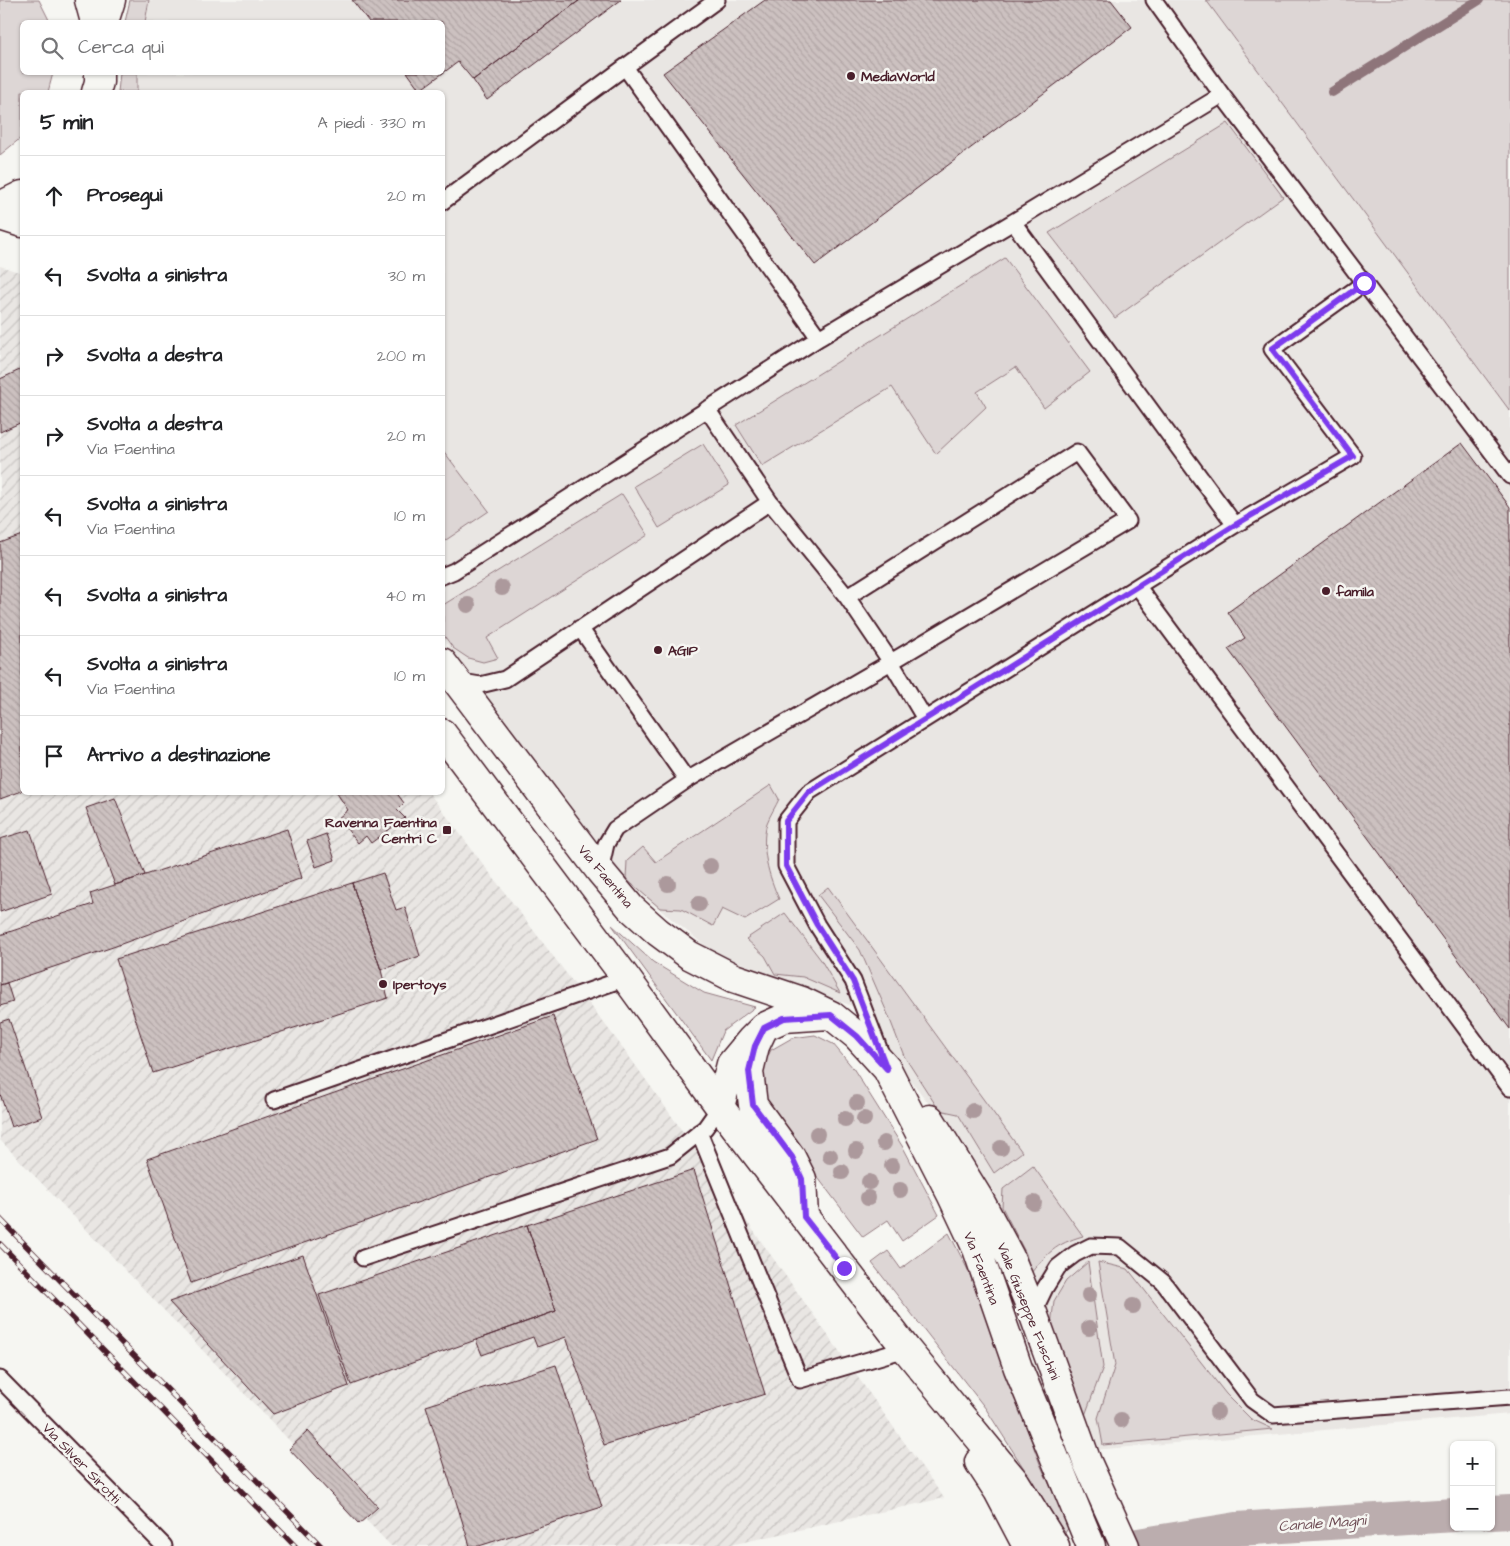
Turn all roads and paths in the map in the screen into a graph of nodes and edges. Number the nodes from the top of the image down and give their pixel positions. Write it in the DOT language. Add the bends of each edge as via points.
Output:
graph roads {
  1 [pos="89,0"];
  2 [pos="110,0"];
  3 [pos="717,0"];
  4 [pos="1154,0"];
  5 [pos="94,20"];
  6 [pos="105,20"];
  7 [pos="626,67"];
  8 [pos="99,75"];
  9 [pos="97,90"];
  10 [pos="1222,94"];
  11 [pos="20,196"];
  12 [pos="445,200"];
  13 [pos="0,206"];
  14 [pos="0,216"];
  15 [pos="20,222"];
  16 [pos="1013,222"];
  17 [pos="1364,283"];
  18 [pos="819,338"];
  19 [pos="708,409"];
  20 [pos="1510,476"];
  21 [pos="770,502"];
  22 [pos="1235,525"];
  23 [pos="445,575"];
  24 [pos="1138,587"];
  25 [pos="847,597"];
  26 [pos="580,628"];
  27 [pos="891,662"];
  28 [pos="450,671"];
  29 [pos="925,719"];
  30 [pos="445,737"];
  31 [pos="687,780"];
  32 [pos="600,872"];
  33 [pos="626,978"];
  34 [pos="831,1015"];
  35 [pos="764,1028"];
  36 [pos="887,1069"];
  37 [pos="1510,1088"];
  38 [pos="274,1100"];
  39 [pos="720,1107"];
  40 [pos="699,1132"];
  41 [pos="804,1217"];
  42 [pos="363,1258"];
  43 [pos="1033,1313"];
  44 [pos="906,1349"];
  45 [pos="0,1379"];
  46 [pos="1510,1397"];
  47 [pos="1007,1487"];
  48 [pos="164,1546"];
  49 [pos="1027,1546"];
  50 [pos="1055,1546"];
  51 [pos="1091,1546"];
  52 [pos="1124,1546"];
  1 -- 5 [label="main road"];
  2 -- 6 [label="main road"];
  3 -- 7 [label="lane"];
  4 -- 10 [label="lane"];
  7 -- 12 [label="lane"];
  7 -- 18 [label="lane"];
  8 -- 9 [label="main road"];
  10 -- 16 [label="lane"];
  10 -- 17 [label="lane"];
  11 -- 13 [label="main road"];
  14 -- 15 [label="main road"];
  16 -- 18 [label="lane"];
  16 -- 22 [label="lane"];
  17 -- 20 [label="lane"];
  17 -- 22 [label="lane" via="1272,349 1353,456"];
  18 -- 19 [label="lane"];
  19 -- 21 [label="lane"];
  19 -- 23 [label="lane"];
  21 -- 25 [label="lane"];
  21 -- 26 [label="lane"];
  22 -- 24 [label="lane"];
  24 -- 29 [label="lane"];
  24 -- 37 [label="lane"];
  25 -- 27 [label="lane"];
  25 -- 27 [label="lane" via="1077,452 1128,521"];
  26 -- 28 [label="lane" via="505,680 480,685"];
  26 -- 31 [label="lane"];
  27 -- 29 [label="lane"];
  27 -- 31 [label="lane"];
  28 -- 32 [label="main road, Via Faentina"];
  29 -- 36 [label="lane" via="809,792 786,821 786,866 817,925 853,981"];
  30 -- 33 [label="main road"];
  31 -- 32 [label="lane" via="615,829 606,844"];
  32 -- 34 [label="main road, Via Faentina" via="631,908 689,955 734,978 802,1000"];
  33 -- 38 [label="lane"];
  33 -- 39 [label="main road"];
  34 -- 35 [label="main road" via="784,1018"];
  34 -- 36 [label="main road, Via Faentina" via="857,1036"];
  35 -- 39 [label="main road" via="731,1064"];
  35 -- 41 [label="main road" via="755,1046 749,1071 753,1105 792,1157 802,1179"];
  36 -- 43 [label="main road, Viale Giuseppe Fuschini" via="913,1094 969,1181 1010,1256"];
  36 -- 51 [label="main road, Via Faentina" via="977,1249 1018,1368"];
  39 -- 40 [label="lane"];
  39 -- 41 [label="main road"];
  40 -- 42 [label="lane" via="670,1156"];
  40 -- 44 [label="lane" via="800,1380"];
  41 -- 44 [label="main road"];
  43 -- 46 [label="lane" via="1058,1267 1075,1254 1091,1246 1120,1247 1163,1282 1252,1400 1274,1415"];
  43 -- 52 [label="main road, Viale Giuseppe Fuschini" via="1087,1462"];
  44 -- 47 [label="main road"];
  45 -- 48 [label="lane, Via Silver Sirotti"];
  47 -- 49 [label="main road"];
  47 -- 50 [label="main road"];
}
